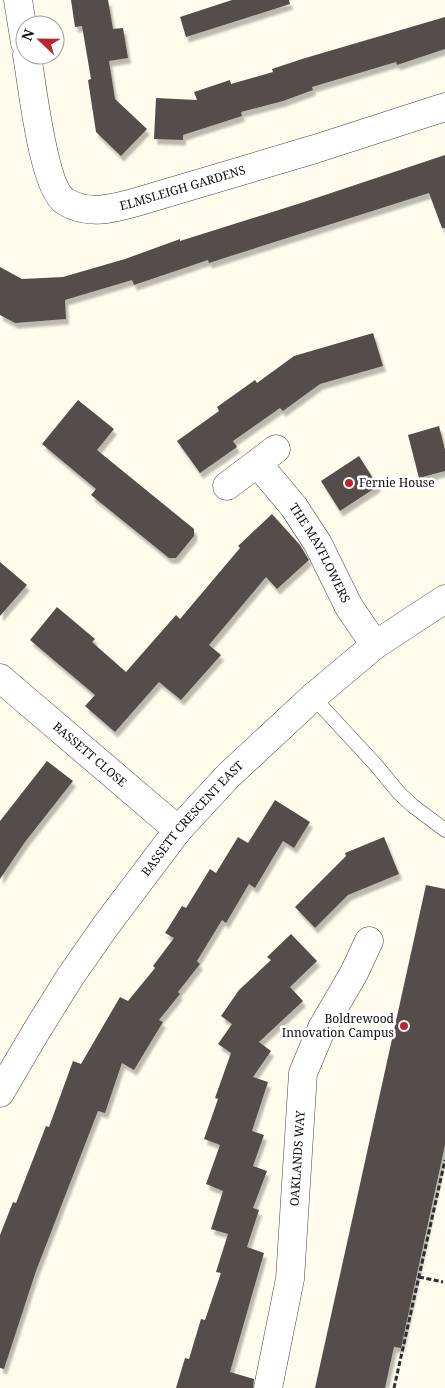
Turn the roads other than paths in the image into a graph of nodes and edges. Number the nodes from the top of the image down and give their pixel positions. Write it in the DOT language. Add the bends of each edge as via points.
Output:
graph roads {
  1 [pos="18,0"];
  2 [pos="20,15"];
  3 [pos="29,65"];
  4 [pos="445,107"];
  5 [pos="226,486"];
  6 [pos="445,599"];
  7 [pos="375,645"];
  8 [pos="0,678"];
  9 [pos="313,697"];
  10 [pos="178,830"];
  11 [pos="445,830"];
  12 [pos="369,941"];
  13 [pos="0,1093"];
  14 [pos="268,1388"];
  1 -- 2 [label="street"];
  3 -- 4 [label="street, ELMSLEIGH GARDENS" via="40,135 55,188 64,201 86,210 112,209 140,201"];
  5 -- 7 [label="street, THE MAYFLOWERS" via="267,457 318,544 349,607"];
  6 -- 7 [label="street, BASSETT CRESCENT EAST"];
  7 -- 9 [label="street, BASSETT CRESCENT EAST"];
  8 -- 10 [label="street, BASSETT CLOSE"];
  9 -- 10 [label="street, BASSETT CRESCENT EAST" via="228,776"];
  9 -- 11 [label="lane" via="398,793"];
  10 -- 13 [label="street, BASSETT CRESCENT EAST" via="70,977"];
  12 -- 14 [label="street, OAKLANDS WAY" via="322,1028 303,1073 290,1279"];
}
